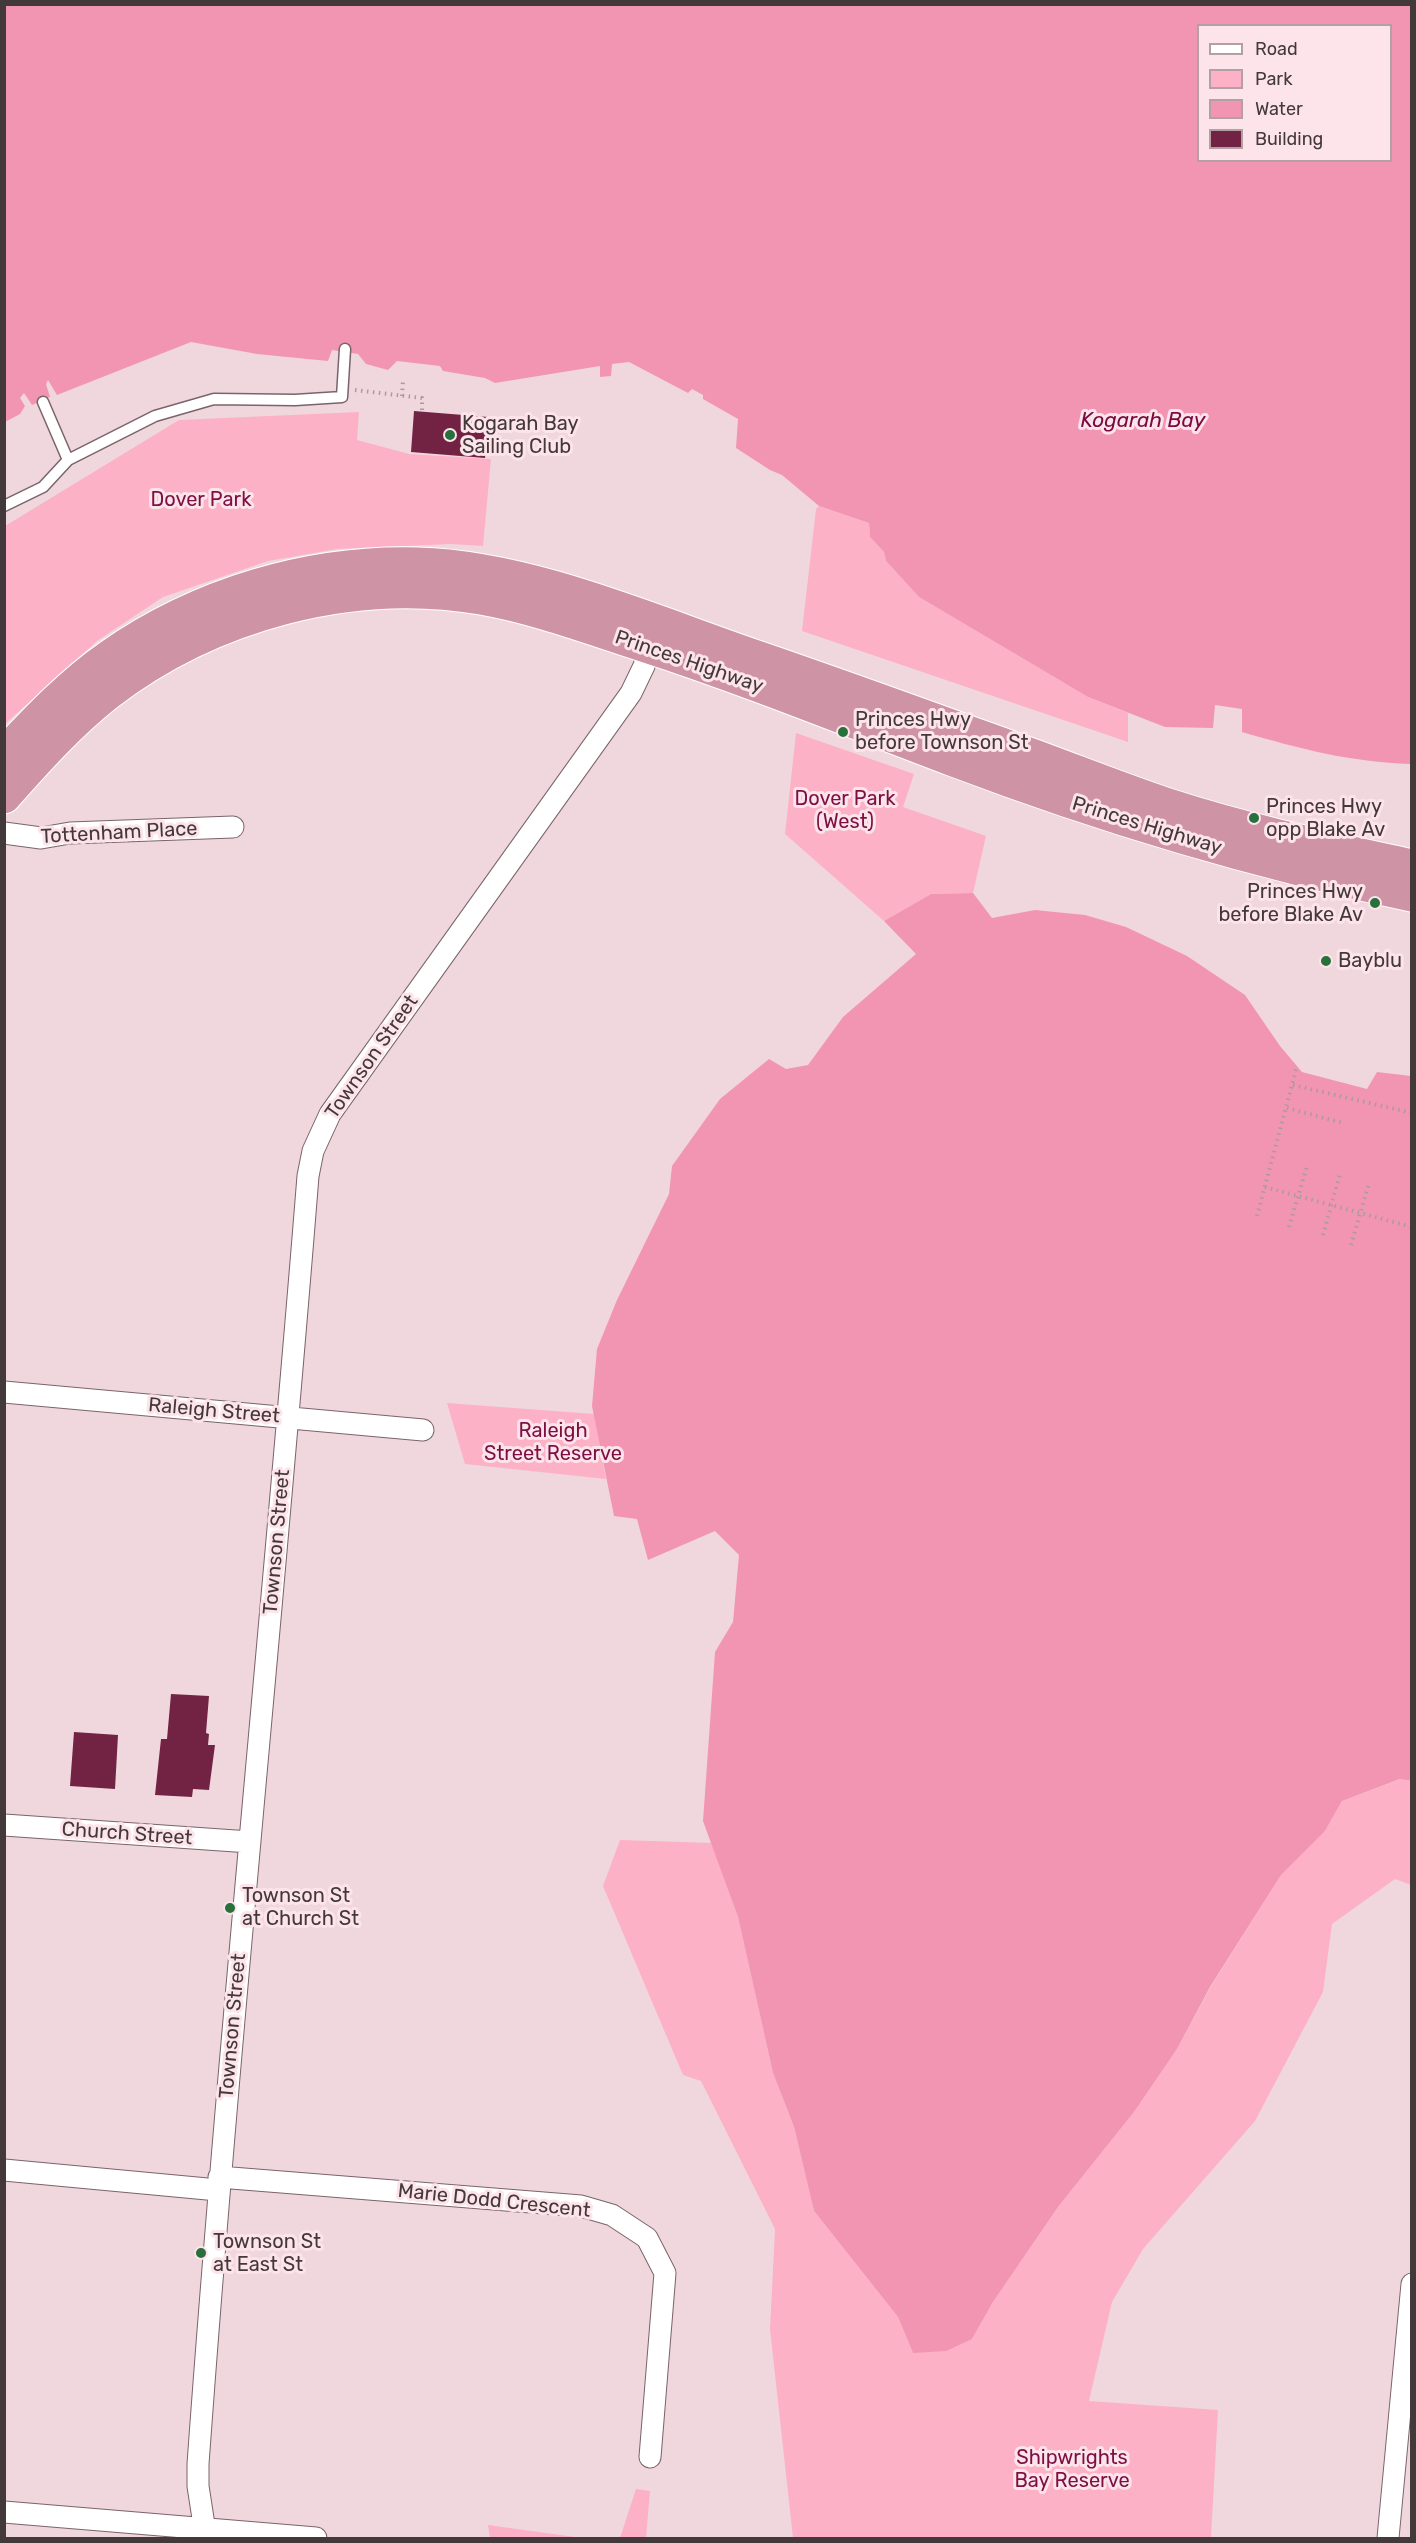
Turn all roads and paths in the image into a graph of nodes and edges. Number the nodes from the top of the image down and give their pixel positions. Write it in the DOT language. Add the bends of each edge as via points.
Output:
graph roads {
  1 [pos="345,349"];
  2 [pos="403,380"];
  3 [pos="342,388"];
  4 [pos="402,396"];
  5 [pos="43,402"];
  6 [pos="422,412"];
  7 [pos="68,460"];
  8 [pos="4,506"];
  9 [pos="649,647"];
  10 [pos="4,754"];
  11 [pos="4,796"];
  12 [pos="233,827"];
  13 [pos="4,833"];
  14 [pos="1412,866"];
  15 [pos="1412,895"];
  16 [pos="1297,1066"];
  17 [pos="1293,1085"];
  18 [pos="1287,1108"];
  19 [pos="1412,1113"];
  20 [pos="1343,1123"];
  21 [pos="1307,1166"];
  22 [pos="1340,1174"];
  23 [pos="1369,1183"];
  24 [pos="1265,1187"];
  25 [pos="1298,1196"];
  26 [pos="1331,1205"];
  27 [pos="1360,1213"];
  28 [pos="1257,1216"];
  29 [pos="1289,1227"];
  30 [pos="1412,1227"];
  31 [pos="1323,1235"];
  32 [pos="1351,1245"];
  33 [pos="4,1392"];
  34 [pos="288,1418"];
  35 [pos="423,1430"];
  36 [pos="4,1825"];
  37 [pos="250,1842"];
  38 [pos="4,2170"];
  39 [pos="218,2183"];
  40 [pos="1412,2284"];
  41 [pos="650,2457"];
  42 [pos="4,2512"];
  43 [pos="205,2533"];
  44 [pos="316,2538"];
  45 [pos="1388,2538"];
  1 -- 3 [label="lane"];
  2 -- 4 [label="path"];
  3 -- 4 [label="path"];
  3 -- 7 [label="lane" via="342,397 214,399 155,416"];
  4 -- 6 [label="path" via="422,398"];
  5 -- 7 [label="lane"];
  7 -- 8 [label="lane" via="43,487"];
  9 -- 11 [label="highway, Princes Highway" via="546,613 479,598 388,593 311,602 232,624 172,651 80,717"];
  9 -- 15 [label="highway, Princes Highway" via="1095,812 1182,839"];
  9 -- 34 [label="street, Townson Street" via="631,693 320,1131 308,1176"];
  10 -- 14 [label="highway, Princes Highway" via="50,706 109,656 206,603 273,581 336,569 383,564 452,566 521,578 598,603 1170,805 1302,842"];
  12 -- 13 [label="street, Tottenham Place" via="69,833 42,838"];
  16 -- 17 [label="path"];
  17 -- 18 [label="path"];
  17 -- 19 [label="path"];
  18 -- 20 [label="path"];
  18 -- 24 [label="path"];
  21 -- 25 [label="path"];
  22 -- 26 [label="path"];
  23 -- 27 [label="path"];
  24 -- 25 [label="path"];
  24 -- 28 [label="path"];
  25 -- 26 [label="path"];
  25 -- 29 [label="path"];
  26 -- 27 [label="path"];
  26 -- 31 [label="path"];
  27 -- 30 [label="path"];
  27 -- 32 [label="path"];
  33 -- 34 [label="street, Raleigh Street"];
  34 -- 35 [label="street, Raleigh Street"];
  34 -- 37 [label="street, Townson Street"];
  36 -- 37 [label="street, Church Street"];
  37 -- 39 [label="street, Townson Street"];
  38 -- 39 [label="street, Marie Dodd Crescent"];
  39 -- 41 [label="street, Marie Dodd Crescent" via="581,2206 612,2215 647,2238 665,2273"];
  39 -- 43 [label="street, Townson Street" via="198,2464"];
  40 -- 45 [label="street"];
  42 -- 43 [label="street"];
  43 -- 44 [label="street"];
}
